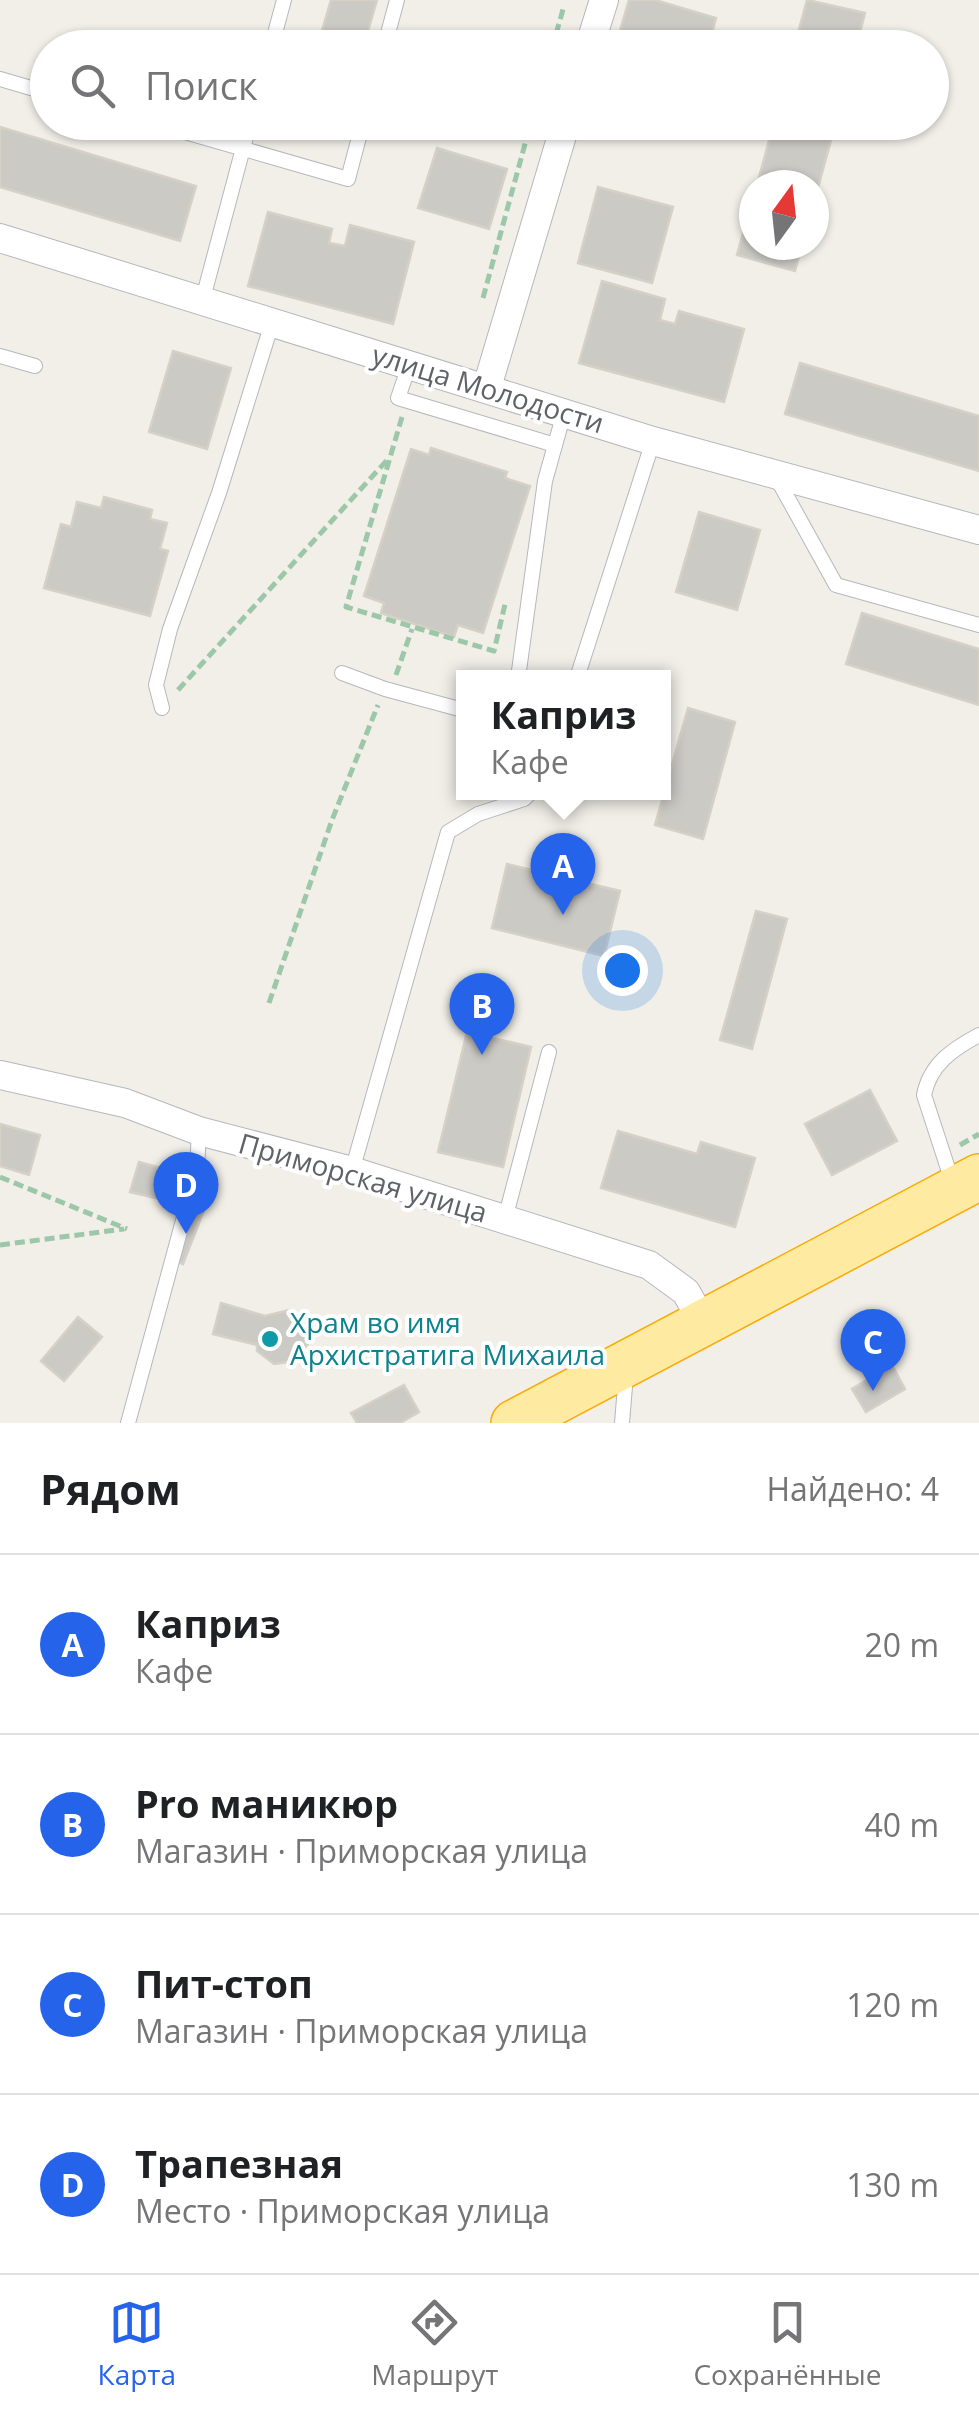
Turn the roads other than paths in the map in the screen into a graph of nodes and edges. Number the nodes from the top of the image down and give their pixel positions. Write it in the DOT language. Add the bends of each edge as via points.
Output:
graph roads {
  1 [pos="284,0"];
  2 [pos="398,0"];
  3 [pos="604,0"];
  4 [pos="276,30"];
  5 [pos="389,30"];
  6 [pos="595,30"];
  7 [pos="0,79"];
  8 [pos="30,88"];
  9 [pos="212,140"];
  10 [pos="245,140"];
  11 [pos="359,140"];
  12 [pos="561,140"];
  13 [pos="243,149"];
  14 [pos="0,238"];
  15 [pos="202,302"];
  16 [pos="272,324"];
  17 [pos="0,356"];
  18 [pos="410,363"];
  19 [pos="35,366"];
  20 [pos="487,387"];
  21 [pos="564,412"];
  22 [pos="653,441"];
  23 [pos="555,445"];
  24 [pos="774,472"];
  25 [pos="979,530"];
  26 [pos="979,625"];
  27 [pos="519,670"];
  28 [pos="580,670"];
  29 [pos="342,673"];
  30 [pos="162,708"];
  31 [pos="456,708"];
  32 [pos="521,800"];
  33 [pos="979,1035"];
  34 [pos="549,1052"];
  35 [pos="0,1075"];
  36 [pos="200,1131"];
  37 [pos="352,1171"];
  38 [pos="967,1184"];
  39 [pos="504,1219"];
  40 [pos="702,1322"];
  41 [pos="628,1360"];
  42 [pos="128,1423"];
  43 [pos="514,1423"];
  44 [pos="622,1423"];
  1 -- 4 [label="lane"];
  2 -- 5 [label="lane"];
  3 -- 6 [label="street"];
  7 -- 8 [label="lane"];
  9 -- 13 [label="lane"];
  10 -- 13 [label="lane"];
  11 -- 13 [label="lane" via="348,179"];
  12 -- 20 [label="street"];
  13 -- 15 [label="lane"];
  14 -- 15 [label="street, улица Молодости"];
  15 -- 16 [label="street, улица Молодости"];
  16 -- 18 [label="street, улица Молодости"];
  16 -- 30 [label="lane" via="170,629 156,685"];
  17 -- 19 [label="lane"];
  18 -- 20 [label="street, улица Молодости"];
  18 -- 23 [label="lane" via="398,398"];
  20 -- 21 [label="street, улица Молодости"];
  21 -- 22 [label="street, улица Молодости"];
  21 -- 23 [label="lane"];
  22 -- 24 [label="street, улица Молодости"];
  22 -- 28 [label="lane"];
  23 -- 27 [label="lane" via="536,531"];
  24 -- 25 [label="street, улица Молодости"];
  24 -- 26 [label="lane" via="836,585"];
  29 -- 31 [label="lane"];
  32 -- 37 [label="lane" via="448,832"];
  33 -- 38 [label="lane" via="953,1048 934,1069 924,1095"];
  34 -- 39 [label="lane"];
  35 -- 36 [label="street, Приморская улица" via="124,1103"];
  36 -- 37 [label="street, Приморская улица"];
  36 -- 42 [label="lane" via="197,1169"];
  37 -- 39 [label="street, Приморская улица"];
  38 -- 40 [label="highway"];
  39 -- 40 [label="street, Приморская улица" via="649,1265 686,1292"];
  40 -- 41 [label="highway"];
  41 -- 43 [label="highway"];
  41 -- 44 [label="lane"];
}
